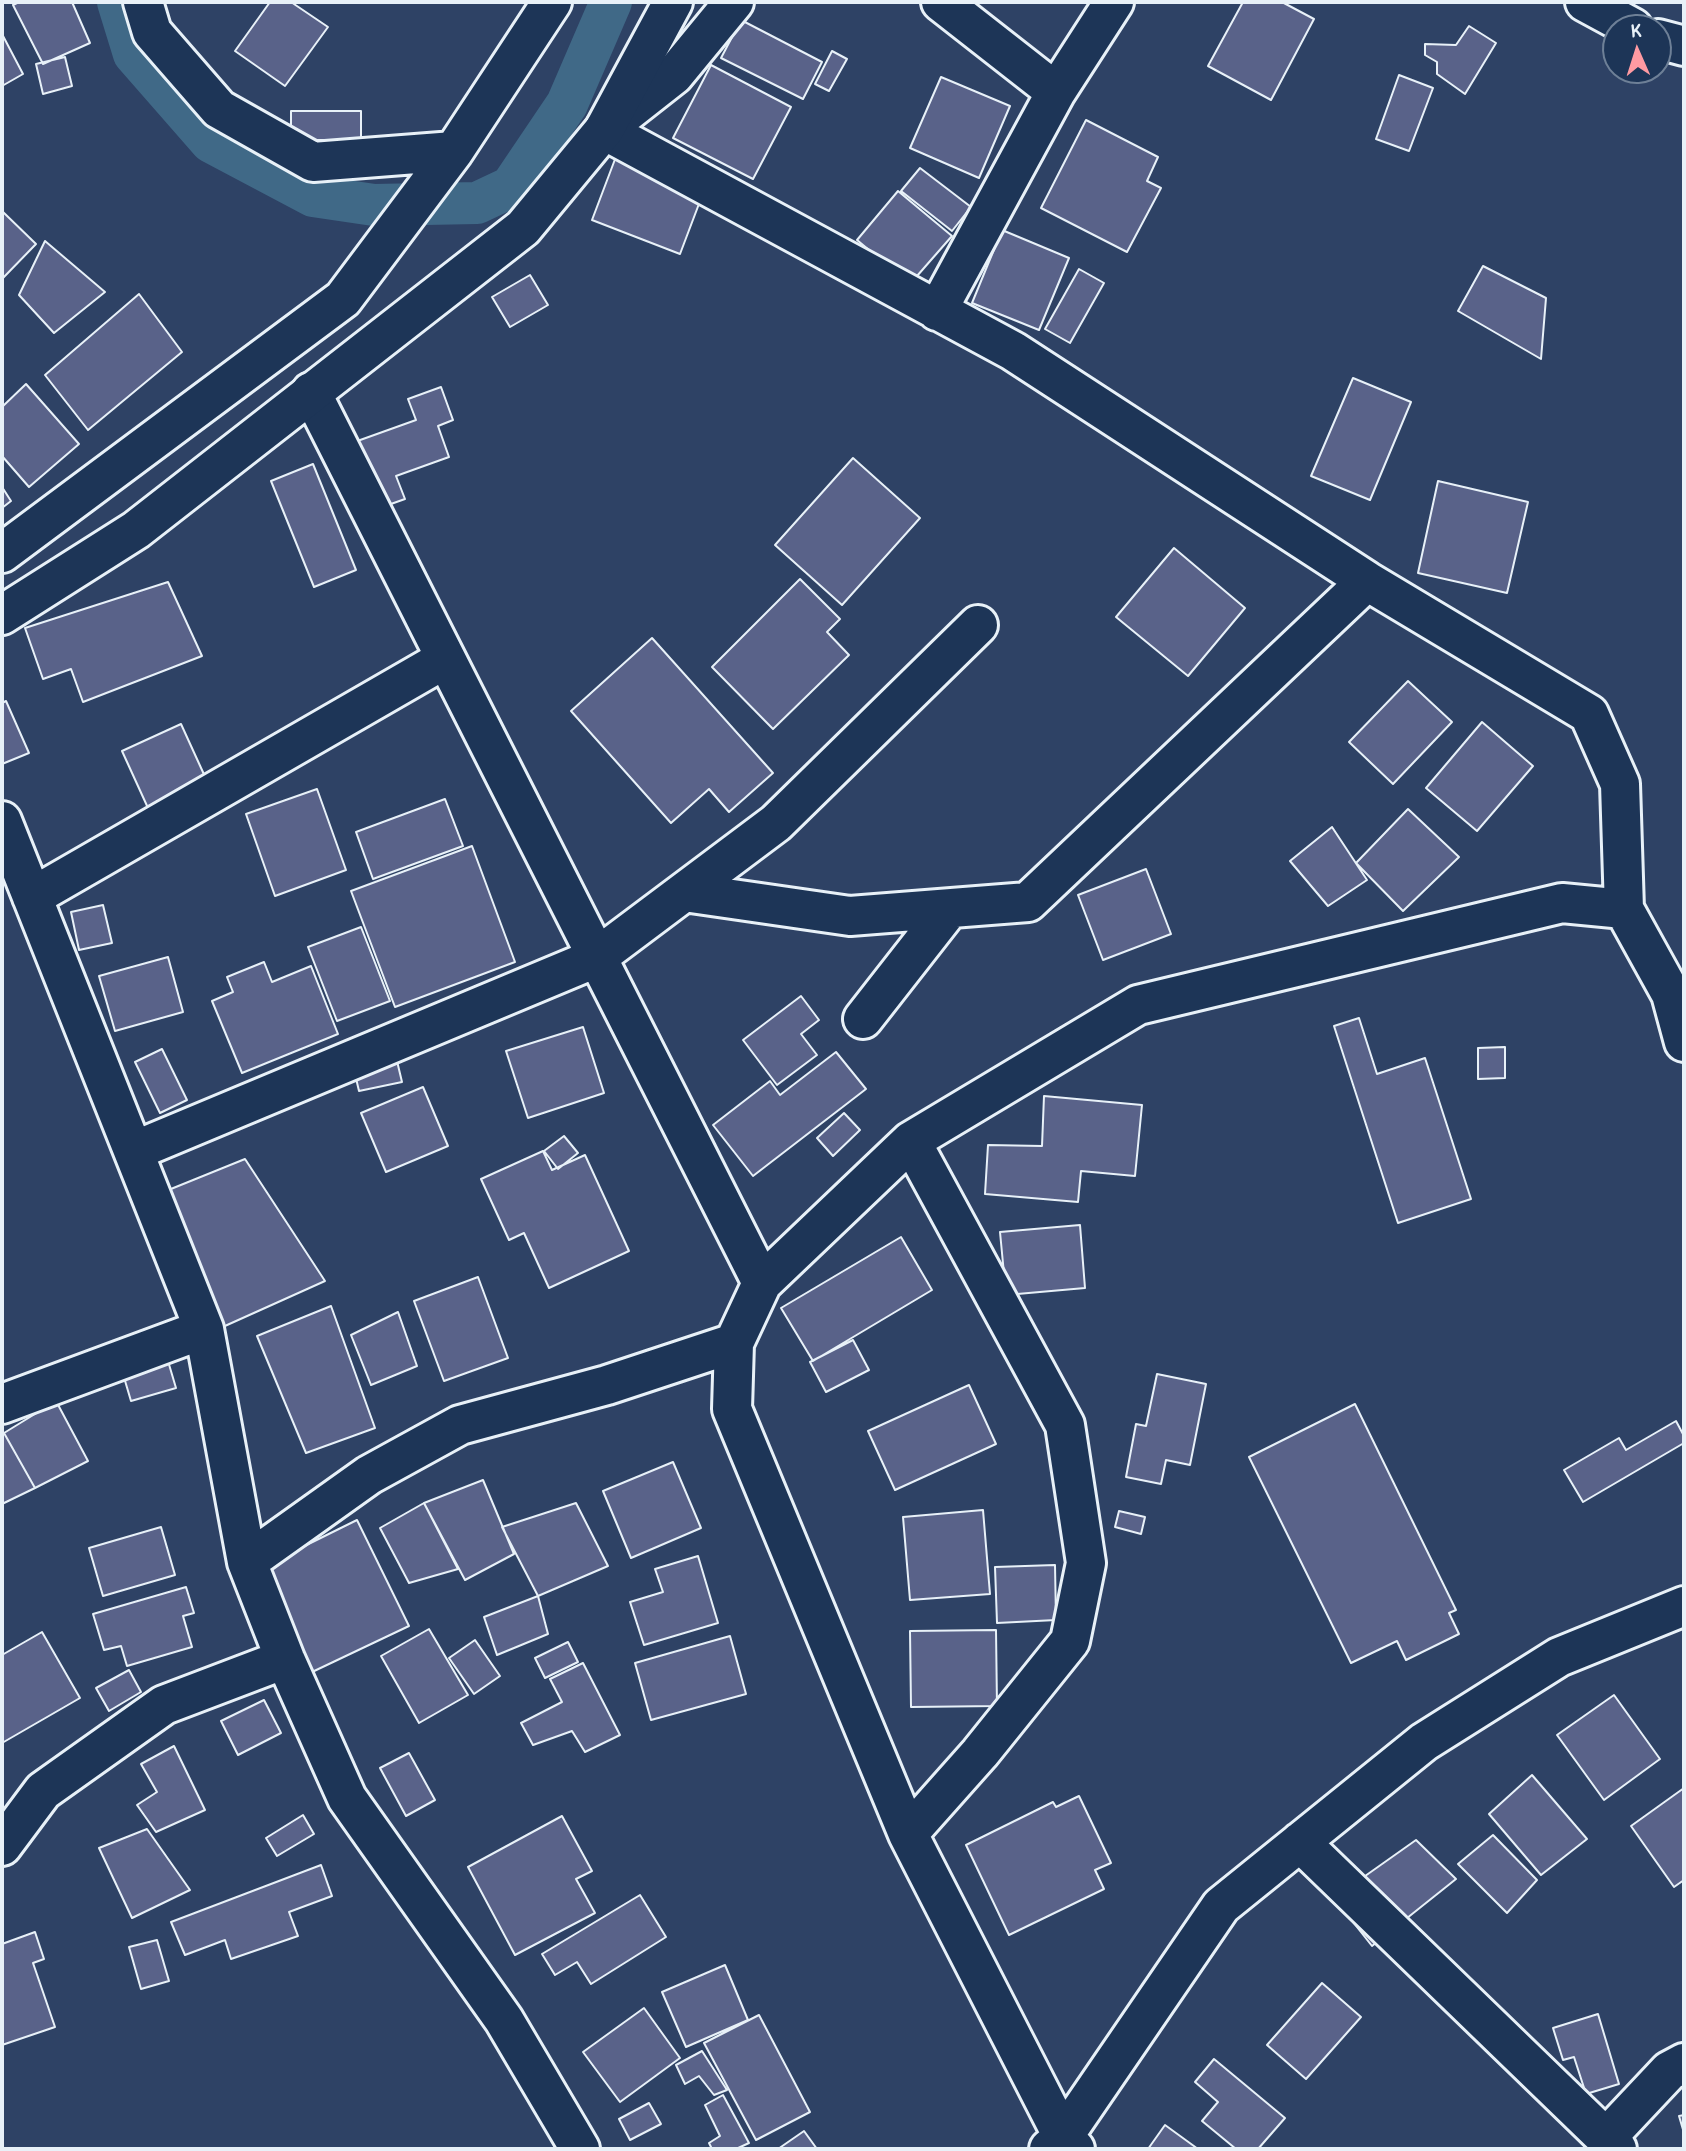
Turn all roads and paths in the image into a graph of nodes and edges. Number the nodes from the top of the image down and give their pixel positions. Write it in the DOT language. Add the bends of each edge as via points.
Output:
graph roads {
  1 [pos="143,2"];
  2 [pos="552,2"];
  3 [pos="673,2"];
  4 [pos="734,2"];
  5 [pos="941,2"];
  6 [pos="1114,2"];
  7 [pos="1585,2"];
  8 [pos="1607,14"];
  9 [pos="1056,92"];
  10 [pos="604,130"];
  11 [pos="454,151"];
  12 [pos="937,311"];
  13 [pos="311,391"];
  14 [pos="2,553"];
  15 [pos="1367,581"];
  16 [pos="2,615"];
  17 [pos="978,625"];
  18 [pos="445,659"];
  19 [pos="2,821"];
  20 [pos="684,892"];
  21 [pos="33,897"];
  22 [pos="949,909"];
  23 [pos="1624,909"];
  24 [pos="596,958"];
  25 [pos="1678,993"];
  26 [pos="863,1019"];
  27 [pos="1684,1042"];
  28 [pos="911,1141"];
  29 [pos="134,1151"];
  30 [pos="762,1283"];
  31 [pos="204,1329"];
  32 [pos="734,1343"];
  33 [pos="2,1405"];
  34 [pos="247,1562"];
  35 [pos="1684,1606"];
  36 [pos="285,1659"];
  37 [pos="908,1834"];
  38 [pos="1300,1842"];
  39 [pos="2,1846"];
  40 [pos="1684,2063"];
  41 [pos="1611,2144"];
  42 [pos="1062,2145"];
  43 [pos="580,2149"];
  1 -- 11 [label="street" via="152,32 219,109 313,162"];
  2 -- 11 [label="street"];
  3 -- 10 [label="street"];
  4 -- 10 [label="street" via="674,75"];
  5 -- 9 [label="street"];
  6 -- 9 [label="street"];
  7 -- 8 [label="street"];
  9 -- 12 [label="street"];
  10 -- 12 [label="street"];
  10 -- 13 [label="street" via="523,228"];
  11 -- 14 [label="street" via="344,299"];
  12 -- 15 [label="street" via="1013,351"];
  13 -- 16 [label="street" via="136,530"];
  13 -- 18 [label="street"];
  15 -- 22 [label="street" via="1028,902"];
  15 -- 23 [label="street" via="1589,713 1620,784"];
  17 -- 20 [label="street" via="776,823"];
  18 -- 21 [label="street"];
  18 -- 24 [label="street"];
  19 -- 21 [label="street"];
  20 -- 22 [label="street" via="850,916"];
  20 -- 24 [label="street"];
  21 -- 29 [label="street"];
  22 -- 26 [label="street"];
  23 -- 25 [label="street"];
  23 -- 28 [label="street" via="1562,903 1138,1005"];
  24 -- 29 [label="street"];
  24 -- 30 [label="street"];
  25 -- 27 [label="street"];
  28 -- 30 [label="street"];
  28 -- 37 [label="street" via="1065,1425 1086,1563 1070,1641 980,1754"];
  29 -- 31 [label="street"];
  30 -- 32 [label="street"];
  31 -- 33 [label="street"];
  31 -- 34 [label="street"];
  32 -- 34 [label="street" via="607,1385 460,1425 369,1475"];
  32 -- 37 [label="street" via="732,1409"];
  34 -- 36 [label="street"];
  35 -- 38 [label="street" via="1559,1657 1424,1742"];
  36 -- 39 [label="street" via="164,1704 43,1791"];
  36 -- 43 [label="street" via="347,1798 504,2020"];
  37 -- 42 [label="street"];
  38 -- 41 [label="street"];
  38 -- 42 [label="street" via="1222,1906"];
  40 -- 41 [label="street" via="1669,2071"];
}
